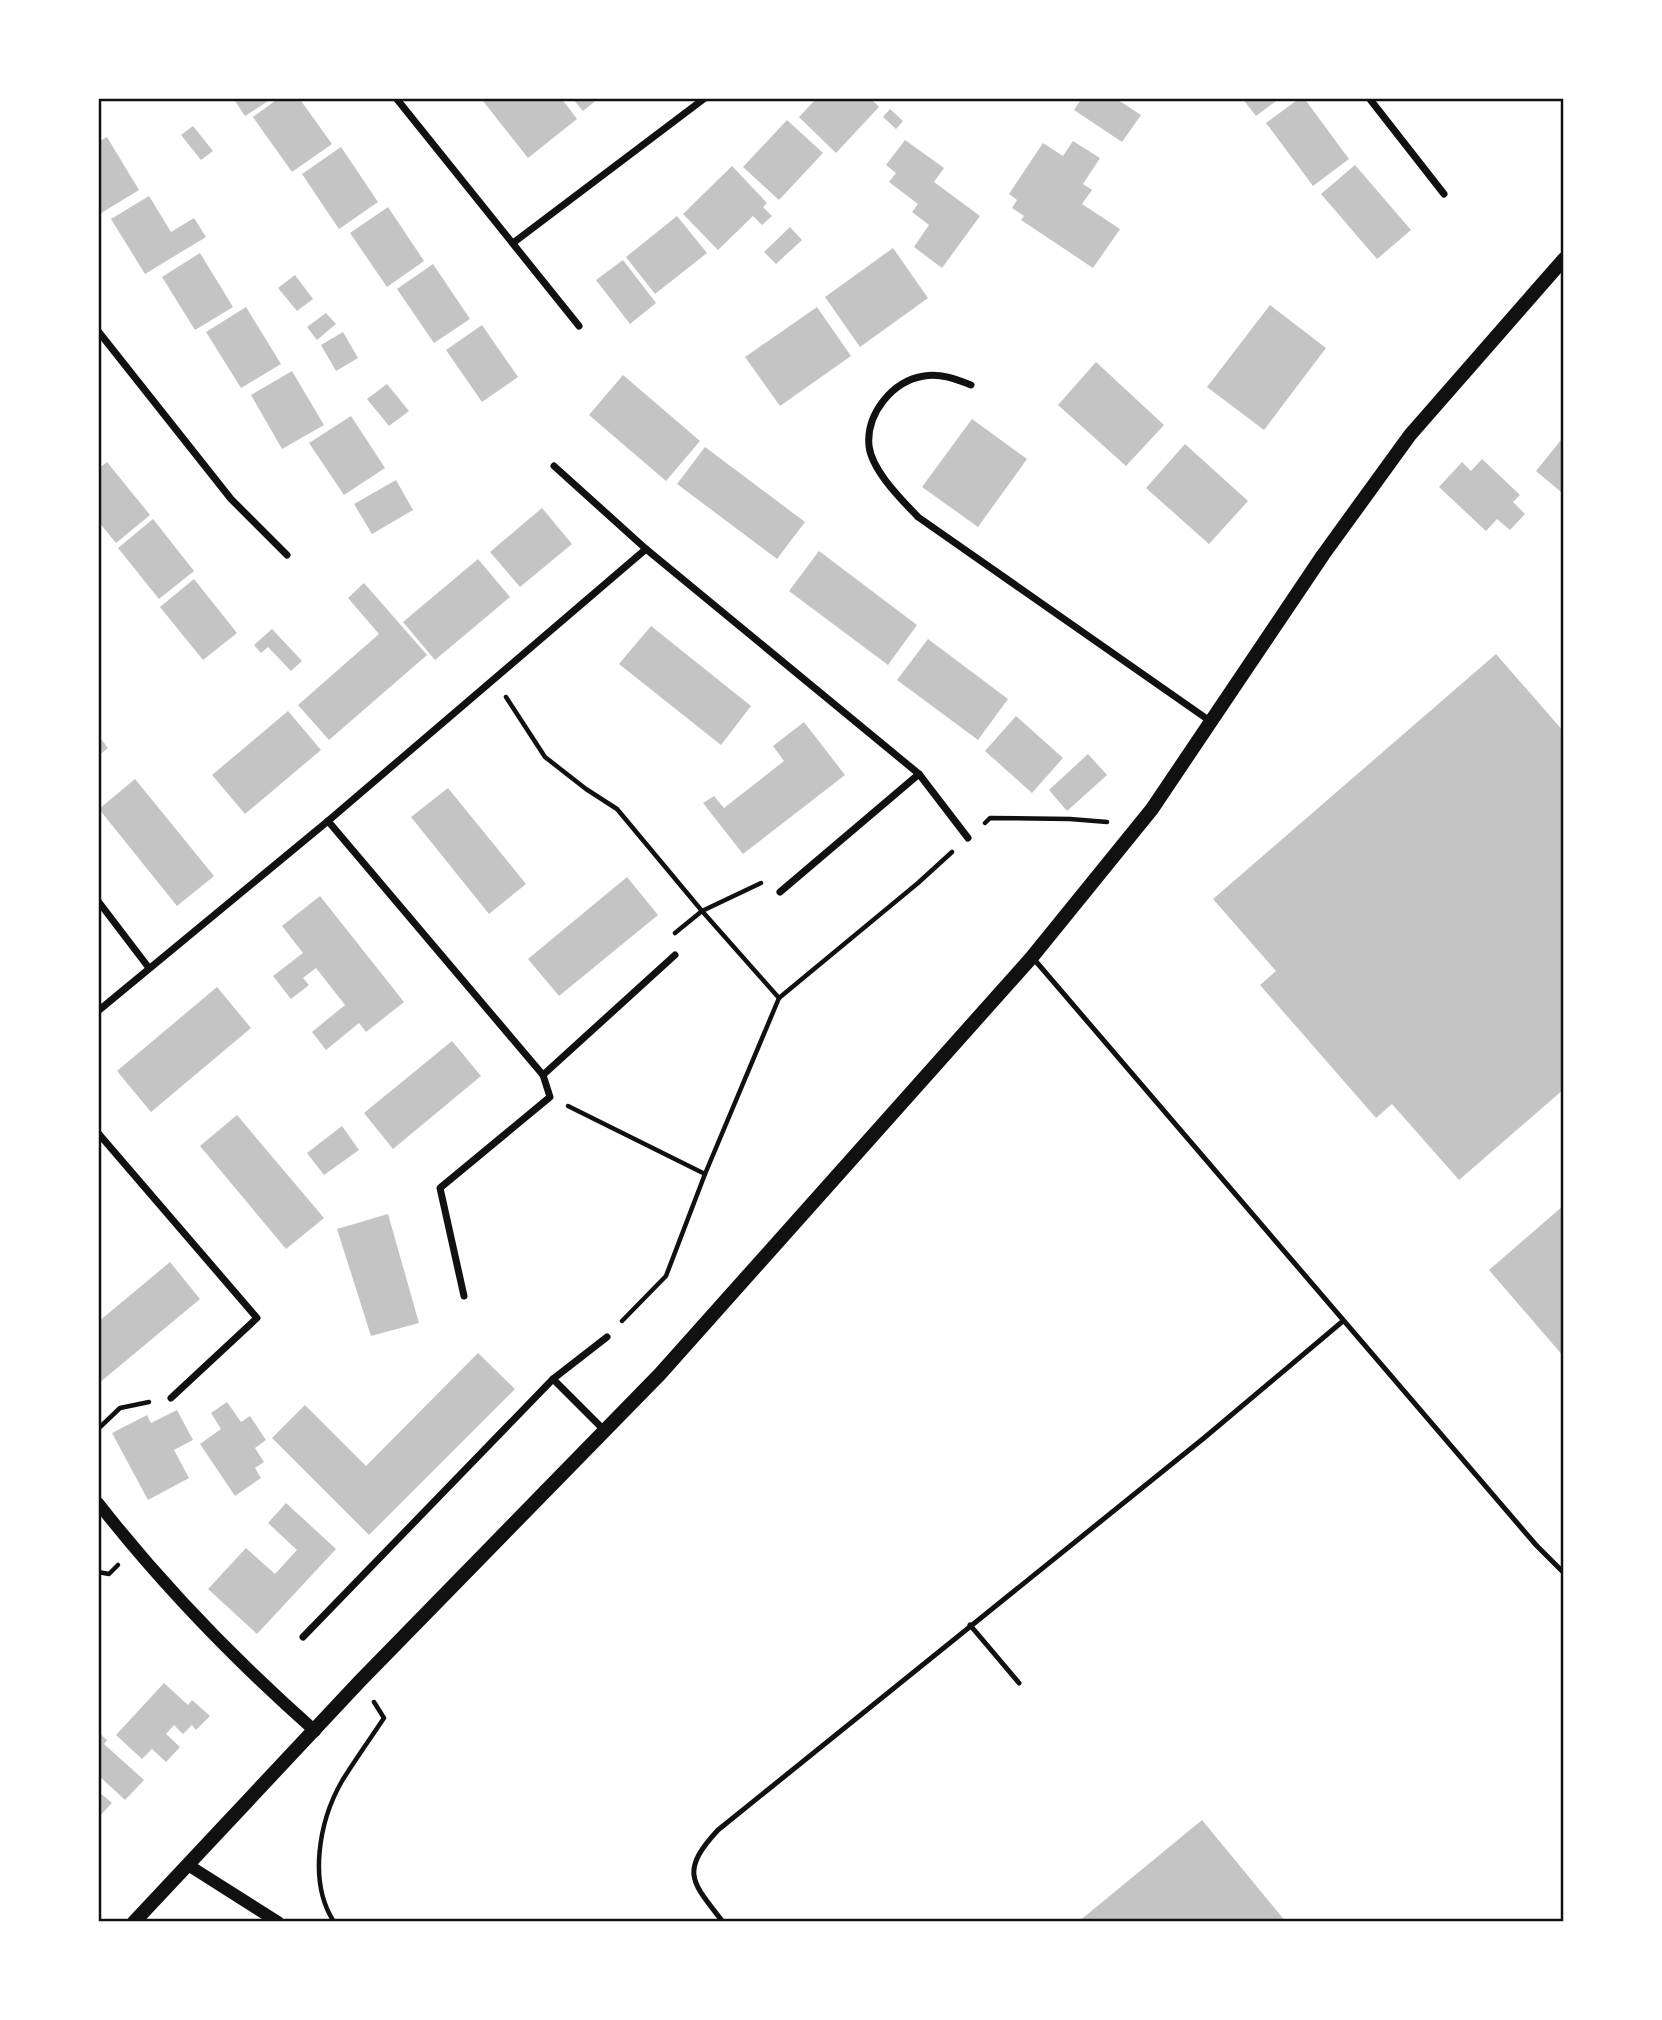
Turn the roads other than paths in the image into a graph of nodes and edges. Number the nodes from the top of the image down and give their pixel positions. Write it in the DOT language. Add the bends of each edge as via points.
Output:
graph roads {
  1 [pos="396,98"];
  2 [pos="705,98"];
  3 [pos="1369,98"];
  4 [pos="1444,194"];
  5 [pos="513,243"];
  6 [pos="1564,259"];
  7 [pos="579,326"];
  8 [pos="98,331"];
  9 [pos="971,385"];
  10 [pos="554,466"];
  11 [pos="646,549"];
  12 [pos="287,555"];
  13 [pos="1211,722"];
  14 [pos="919,774"];
  15 [pos="328,821"];
  16 [pos="968,838"];
  17 [pos="780,892"];
  18 [pos="98,901"];
  19 [pos="675,955"];
  20 [pos="1032,957"];
  21 [pos="149,968"];
  22 [pos="98,1011"];
  23 [pos="543,1075"];
  24 [pos="98,1133"];
  25 [pos="464,1296"];
  26 [pos="1343,1321"];
  27 [pos="607,1337"];
  28 [pos="553,1379"];
  29 [pos="171,1398"];
  30 [pos="605,1431"];
  31 [pos="98,1503"];
  32 [pos="1564,1573"];
  33 [pos="971,1625"];
  34 [pos="303,1637"];
  35 [pos="1019,1683"];
  36 [pos="314,1731"];
  37 [pos="188,1865"];
  38 [pos="134,1922"];
  39 [pos="278,1922"];
  40 [pos="723,1922"];
  1 -- 5 [label="street"];
  2 -- 5 [label="street"];
  3 -- 4 [label="street"];
  5 -- 7 [label="street"];
  6 -- 13 [label="main road" via="1410,435"];
  8 -- 12 [label="street" via="231,499"];
  9 -- 13 [label="street" via="926,375 908,380 887,395 871,420 869,448 886,482 918,517"];
  10 -- 11 [label="street"];
  11 -- 14 [label="street"];
  11 -- 15 [label="street"];
  13 -- 20 [label="main road" via="1138,826"];
  14 -- 16 [label="street"];
  14 -- 17 [label="street"];
  15 -- 21 [label="street"];
  15 -- 23 [label="street"];
  18 -- 21 [label="street"];
  19 -- 23 [label="street"];
  20 -- 26 [label="lane"];
  20 -- 30 [label="main road"];
  21 -- 22 [label="street"];
  23 -- 25 [label="street" via="550,1097 440,1188"];
  24 -- 29 [label="street" via="257,1318"];
  26 -- 32 [label="lane"];
  26 -- 33 [label="lane"];
  27 -- 28 [label="street"];
  28 -- 30 [label="street"];
  28 -- 34 [label="street"];
  30 -- 36 [label="main road"];
  31 -- 36 [label="street" via="226,1650"];
  33 -- 35 [label="lane"];
  33 -- 40 [label="lane" via="701,1848 693,1878"];
  36 -- 37 [label="main road"];
  37 -- 38 [label="main road"];
  37 -- 39 [label="street"];
}
